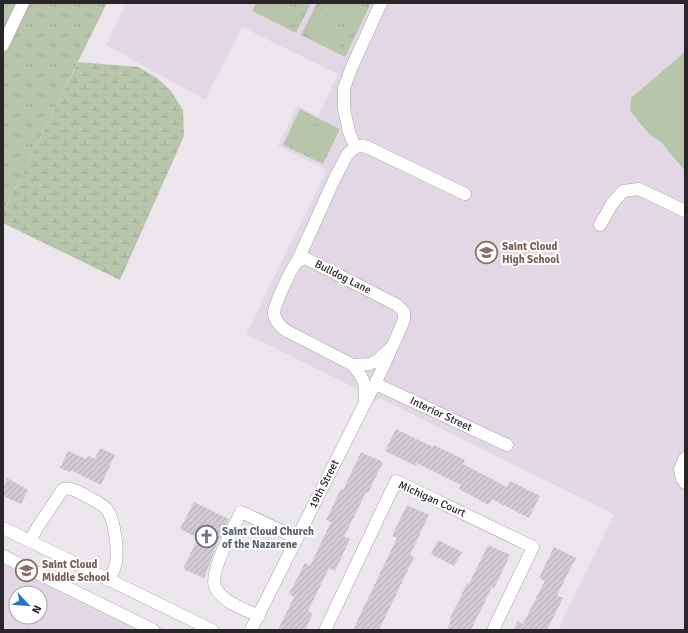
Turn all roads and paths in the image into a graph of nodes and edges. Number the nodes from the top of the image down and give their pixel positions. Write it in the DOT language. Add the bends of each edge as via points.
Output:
graph roads {
  1 [pos="23,3"];
  2 [pos="381,3"];
  3 [pos="3,45"];
  4 [pos="355,147"];
  5 [pos="465,194"];
  6 [pos="685,211"];
  7 [pos="600,225"];
  8 [pos="297,262"];
  9 [pos="392,347"];
  10 [pos="353,365"];
  11 [pos="376,384"];
  12 [pos="365,403"];
  13 [pos="507,445"];
  14 [pos="685,458"];
  15 [pos="685,482"];
  16 [pos="3,528"];
  17 [pos="297,538"];
  18 [pos="30,541"];
  19 [pos="3,556"];
  20 [pos="108,580"];
  21 [pos="258,616"];
  22 [pos="153,630"];
  23 [pos="212,630"];
  24 [pos="251,630"];
  25 [pos="324,630"];
  26 [pos="493,630"];
  1 -- 3 [label="street"];
  2 -- 4 [label="street" via="344,88 344,108"];
  4 -- 5 [label="street" via="367,147"];
  4 -- 8 [label="street" via="347,155 337,174"];
  6 -- 7 [label="street" via="639,189 623,191"];
  8 -- 9 [label="street, Bulldog Lane" via="305,258 397,305 404,312 404,320"];
  8 -- 10 [label="street" via="274,312 277,323 285,330"];
  9 -- 10 [label="street, Bulldog Lane" via="370,364"];
  9 -- 11 [label="street, Bulldog Lane"];
  10 -- 12 [label="street" via="364,383"];
  11 -- 12 [label="street, Bulldog Lane"];
  11 -- 13 [label="street, Interior Street"];
  12 -- 17 [label="street, 19th Street"];
  14 -- 15 [label="street" via="680,470"];
  16 -- 18 [label="street"];
  17 -- 21 [label="street, 19th Street"];
  17 -- 21 [label="street" via="241,512 217,564 215,587 222,596"];
  18 -- 20 [label="street"];
  18 -- 20 [label="street" via="63,489 74,490 101,504 108,510 112,520 117,554 115,566"];
  19 -- 22 [label="street"];
  20 -- 23 [label="street"];
  21 -- 24 [label="street, 19th Street"];
  25 -- 26 [label="street, Michigan Court" via="396,481 533,546"];
}
